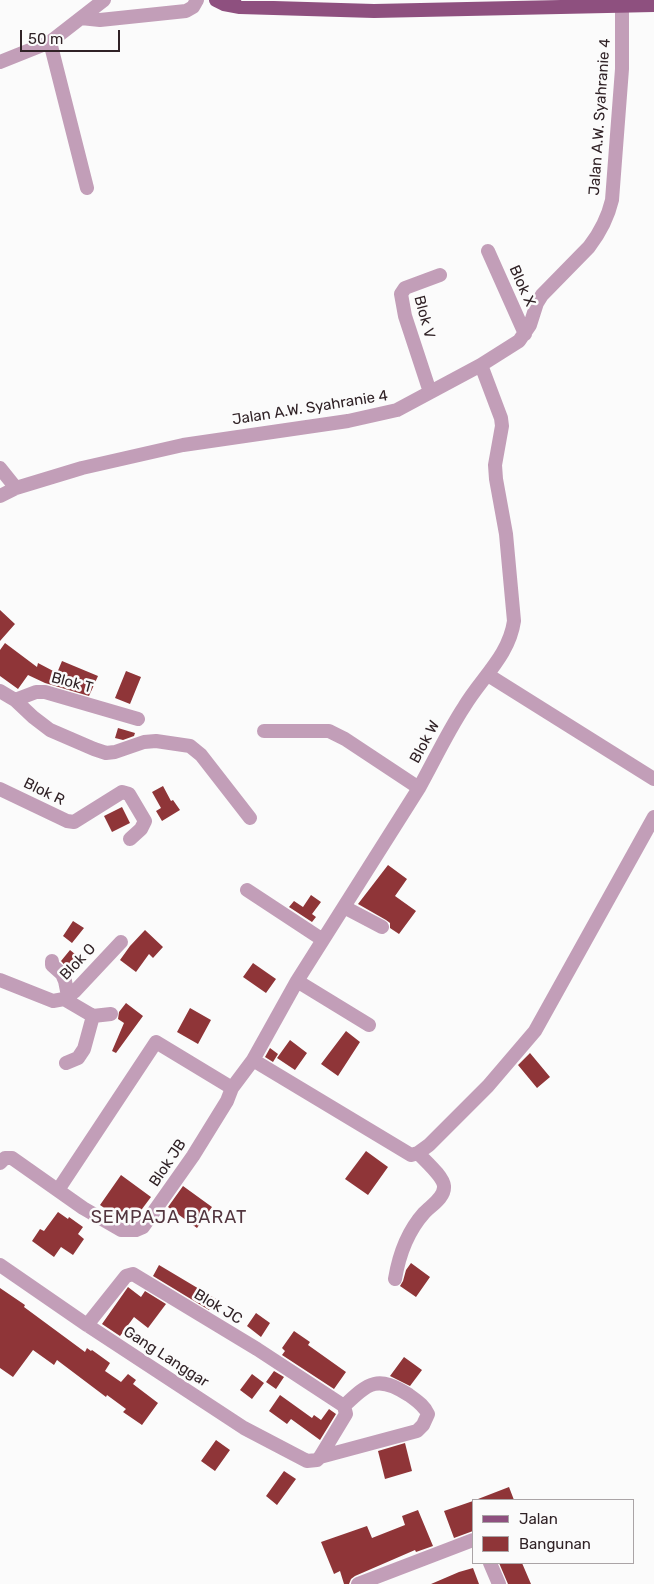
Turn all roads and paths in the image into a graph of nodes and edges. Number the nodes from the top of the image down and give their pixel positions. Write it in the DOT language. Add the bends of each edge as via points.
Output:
graph roads {
  1 [pos="104,0"];
  2 [pos="197,0"];
  3 [pos="216,0"];
  4 [pos="375,5"];
  5 [pos="654,6"];
  6 [pos="622,7"];
  7 [pos="81,18"];
  8 [pos="50,42"];
  9 [pos="0,62"];
  10 [pos="87,188"];
  11 [pos="488,251"];
  12 [pos="440,275"];
  13 [pos="525,334"];
  14 [pos="481,364"];
  15 [pos="430,392"];
  16 [pos="0,468"];
  17 [pos="16,488"];
  18 [pos="0,496"];
  19 [pos="488,675"];
  20 [pos="0,691"];
  21 [pos="15,700"];
  22 [pos="138,719"];
  23 [pos="264,731"];
  24 [pos="654,779"];
  25 [pos="418,788"];
  26 [pos="0,789"];
  27 [pos="654,817"];
  28 [pos="250,818"];
  29 [pos="130,839"];
  30 [pos="247,890"];
  31 [pos="344,907"];
  32 [pos="382,927"];
  33 [pos="323,940"];
  34 [pos="121,942"];
  35 [pos="52,961"];
  36 [pos="0,980"];
  37 [pos="298,981"];
  38 [pos="66,997"];
  39 [pos="111,1014"];
  40 [pos="93,1016"];
  41 [pos="368,1025"];
  42 [pos="253,1060"];
  43 [pos="66,1063"];
  44 [pos="229,1095"];
  45 [pos="418,1153"];
  46 [pos="0,1163"];
  47 [pos="58,1190"];
  48 [pos="0,1265"];
  49 [pos="395,1279"];
  50 [pos="87,1325"];
  51 [pos="344,1406"];
  52 [pos="320,1457"];
  53 [pos="472,1540"];
  54 [pos="490,1564"];
  55 [pos="358,1584"];
  56 [pos="499,1584"];
  1 -- 7 [label="street"];
  2 -- 7 [label="street" via="186,12 100,20"];
  3 -- 4 [label="main road" via="240,7"];
  4 -- 6 [label="main road"];
  5 -- 6 [label="main road"];
  6 -- 13 [label="street, Jalan A.W. Syahranie 4" via="622,69 614,184 609,211 589,247 542,295"];
  7 -- 8 [label="street"];
  8 -- 9 [label="street"];
  8 -- 10 [label="street"];
  11 -- 13 [label="street, Blok X"];
  12 -- 15 [label="street, Blok V" via="405,288 401,294"];
  13 -- 14 [label="street, Jalan A.W. Syahranie 4" via="514,345"];
  14 -- 15 [label="street, Jalan A.W. Syahranie 4"];
  14 -- 19 [label="street, Blok W" via="501,418 496,479 506,534 514,621 506,649"];
  15 -- 17 [label="street, Jalan A.W. Syahranie 4" via="397,410 376,416 183,445 82,468"];
  16 -- 17 [label="street"];
  17 -- 18 [label="street, Jalan A.W. Syahranie 4"];
  19 -- 24 [label="street"];
  19 -- 25 [label="street, Blok W" via="449,730"];
  20 -- 21 [label="street"];
  21 -- 22 [label="street, Blok T" via="45,692"];
  21 -- 28 [label="street" via="50,730 106,753 150,741 190,746 201,755"];
  23 -- 25 [label="street" via="329,730"];
  25 -- 31 [label="street, Blok W"];
  26 -- 29 [label="street, Blok R" via="74,822 126,792 145,821"];
  27 -- 45 [label="street" via="535,1031 488,1086 430,1145"];
  30 -- 33 [label="street"];
  31 -- 32 [label="street"];
  31 -- 33 [label="street, Blok W"];
  33 -- 37 [label="street, Blok W"];
  34 -- 38 [label="street, Blok O"];
  35 -- 38 [label="street" via="65,981"];
  36 -- 38 [label="street, Blok O" via="53,1001"];
  37 -- 41 [label="street"];
  37 -- 42 [label="street, Blok W"];
  38 -- 40 [label="street"];
  39 -- 40 [label="street"];
  40 -- 43 [label="street" via="84,1049 78,1058"];
  42 -- 44 [label="street, Blok W"];
  42 -- 45 [label="street" via="411,1155"];
  44 -- 47 [label="street, Blok JB" via="193,1156 143,1226 136,1230 121,1230"];
  44 -- 47 [label="street" via="156,1042"];
  45 -- 49 [label="street" via="444,1187 442,1196 410,1230"];
  46 -- 47 [label="street, Blok JB" via="5,1158 12,1158"];
  48 -- 50 [label="street, Gang Langgar"];
  50 -- 51 [label="street, Blok JC" via="126,1276 132,1274"];
  50 -- 52 [label="street, Gang Langgar" via="244,1428 307,1461"];
  51 -- 52 [label="street" via="346,1414"];
  51 -- 52 [label="street, Gang Langgar" via="364,1388 380,1382 393,1385 422,1404 428,1414 424,1425 417,1431"];
  53 -- 55 [label="street"];
  54 -- 56 [label="street"];
}
